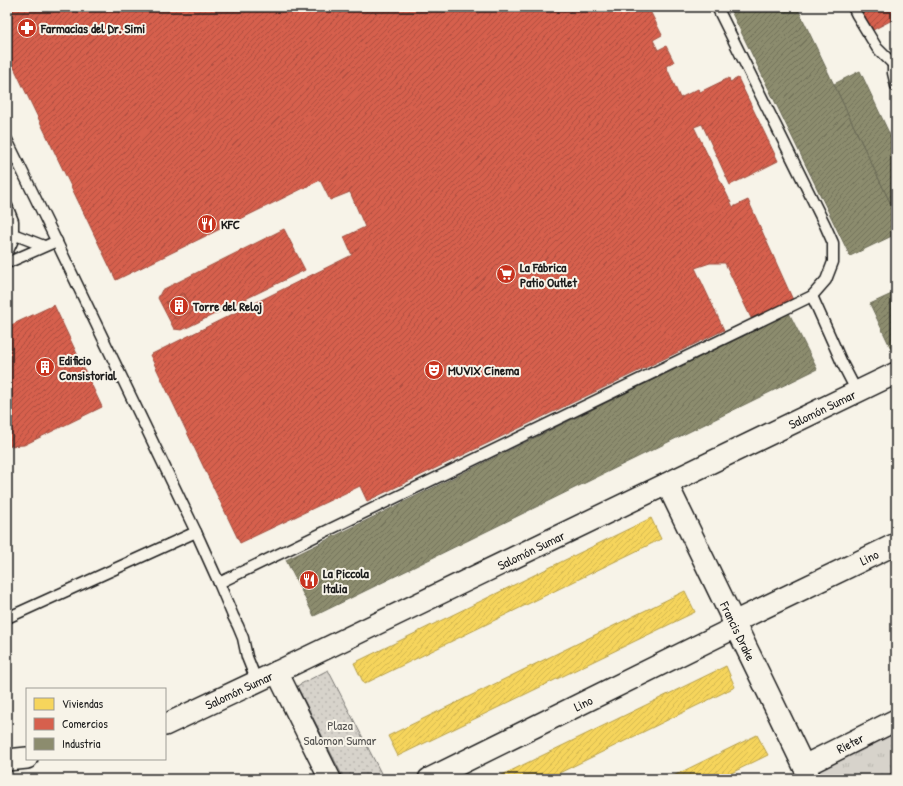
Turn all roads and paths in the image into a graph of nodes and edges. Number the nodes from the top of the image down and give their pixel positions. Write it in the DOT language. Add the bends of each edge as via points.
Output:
graph roads {
  1 [pos="717,7"];
  2 [pos="853,7"];
  3 [pos="894,62"];
  4 [pos="896,86"];
  5 [pos="7,140"];
  6 [pos="7,206"];
  7 [pos="13,234"];
  8 [pos="57,241"];
  9 [pos="44,246"];
  10 [pos="7,253"];
  11 [pos="7,263"];
  12 [pos="812,296"];
  13 [pos="896,373"];
  14 [pos="856,392"];
  15 [pos="667,484"];
  16 [pos="196,532"];
  17 [pos="896,544"];
  18 [pos="219,583"];
  19 [pos="7,618"];
  20 [pos="735,625"];
  21 [pos="277,672"];
  22 [pos="258,682"];
  23 [pos="896,720"];
  24 [pos="166,725"];
  25 [pos="26,758"];
  26 [pos="7,760"];
  27 [pos="807,773"];
  28 [pos="330,779"];
  29 [pos="429,779"];
  1 -- 12 [label="lane" via="833,243 833,262 826,280"];
  2 -- 3 [label="lane" via="877,48"];
  3 -- 4 [label="lane"];
  5 -- 8 [label="lane"];
  6 -- 7 [label="lane" via="13,221"];
  7 -- 9 [label="lane"];
  7 -- 10 [label="lane"];
  8 -- 9 [label="lane"];
  8 -- 16 [label="lane"];
  9 -- 11 [label="lane"];
  12 -- 14 [label="lane"];
  12 -- 18 [label="lane"];
  13 -- 14 [label="street, Salomón Sumar"];
  14 -- 15 [label="street, Salomón Sumar"];
  15 -- 20 [label="street, Francis Drake"];
  15 -- 21 [label="street, Salomón Sumar"];
  16 -- 18 [label="lane"];
  16 -- 19 [label="lane"];
  17 -- 20 [label="street, Lino"];
  18 -- 22 [label="lane" via="243,638"];
  20 -- 27 [label="street, Francis Drake"];
  20 -- 29 [label="street, Lino"];
  21 -- 22 [label="street, Salomón Sumar"];
  21 -- 28 [label="street"];
  22 -- 24 [label="street, Salomón Sumar"];
  23 -- 27 [label="street, Rieter"];
  25 -- 26 [label="street"];
}
